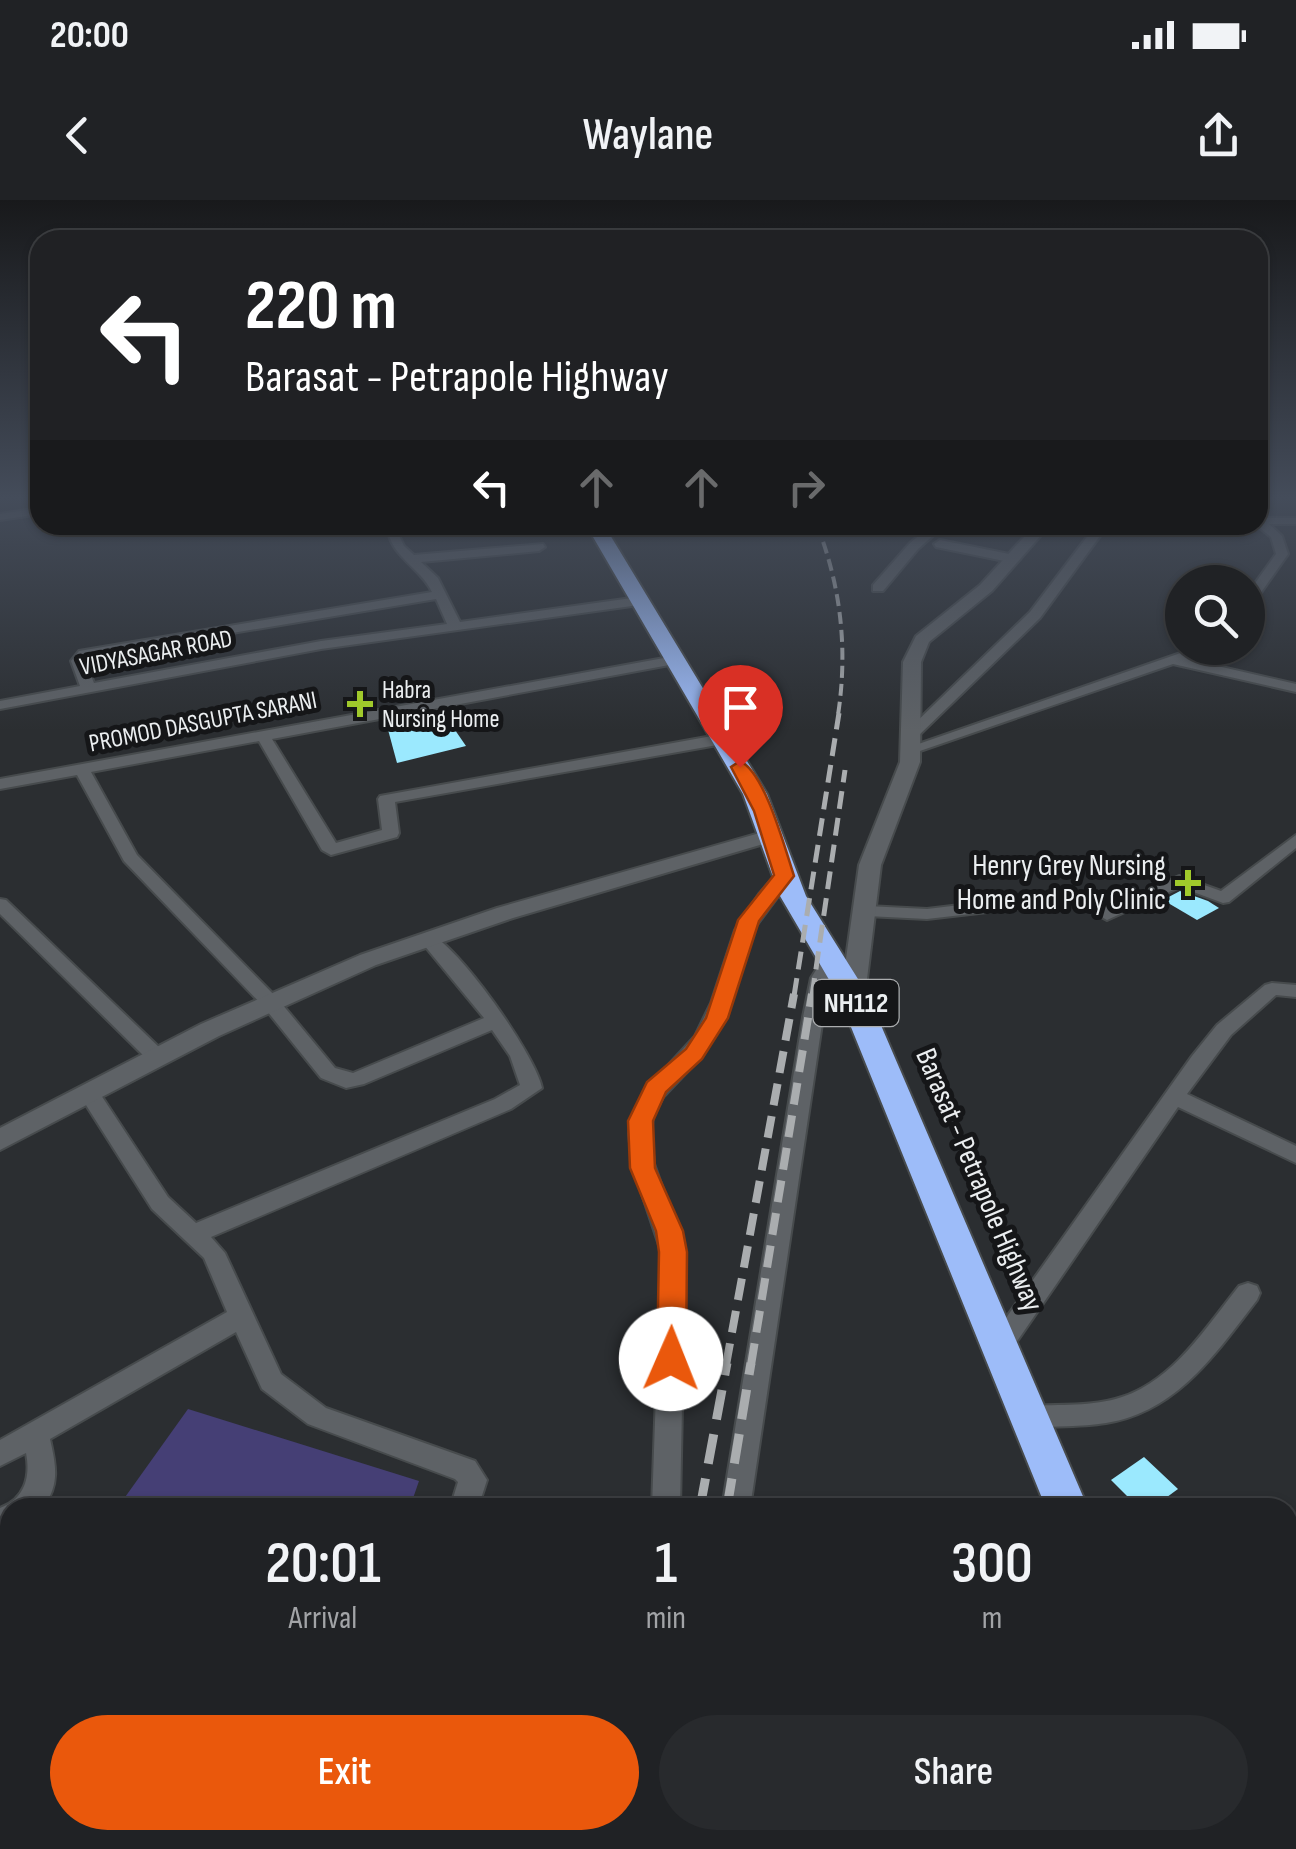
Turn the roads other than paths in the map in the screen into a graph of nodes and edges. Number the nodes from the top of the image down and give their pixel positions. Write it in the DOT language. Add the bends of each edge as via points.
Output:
graph roads {
  1 [pos="431,577"];
  2 [pos="624,577"];
  3 [pos="887,577"];
  4 [pos="995,577"];
  5 [pos="1063,577"];
  6 [pos="878,588"];
  7 [pos="439,594"];
  8 [pos="638,601"];
  9 [pos="454,626"];
  10 [pos="675,660"];
  11 [pos="1165,663"];
  12 [pos="1196,665"];
  13 [pos="1296,688"];
  14 [pos="89,689"];
  15 [pos="0,705"];
  16 [pos="262,734"];
  17 [pos="723,739"];
  18 [pos="912,741"];
  19 [pos="82,769"];
  20 [pos="0,784"];
  21 [pos="770,836"];
  22 [pos="1296,840"];
  23 [pos="784,876"];
  24 [pos="0,904"];
  25 [pos="867,911"];
  26 [pos="8,925"];
  27 [pos="428,939"];
  28 [pos="832,960"];
  29 [pos="1296,990"];
  30 [pos="852,995"];
  31 [pos="270,1002"];
  32 [pos="495,1021"];
  33 [pos="157,1057"];
  34 [pos="90,1094"];
  35 [pos="1174,1096"];
  36 [pos="0,1140"];
  37 [pos="1292,1145"];
  38 [pos="196,1233"];
  39 [pos="1248,1294"];
  40 [pos="242,1316"];
  41 [pos="1000,1346"];
  42 [pos="1029,1416"];
  43 [pos="35,1434"];
  44 [pos="0,1454"];
  45 [pos="34,1498"];
  46 [pos="467,1498"];
  47 [pos="666,1498"];
  48 [pos="738,1498"];
  49 [pos="1064,1498"];
  1 -- 7 [label="street"];
  2 -- 8 [label="highway, Barasat - Petrapole Highway / NH112"];
  3 -- 6 [label="street"];
  4 -- 18 [label="main road" via="916,650"];
  5 -- 18 [label="street"];
  7 -- 9 [label="street"];
  7 -- 14 [label="street" via="84,654 78,661"];
  8 -- 9 [label="street, VIDYASAGAR ROAD"];
  8 -- 10 [label="highway, Barasat - Petrapole Highway / NH112"];
  9 -- 14 [label="street, VIDYASAGAR ROAD"];
  10 -- 16 [label="street, PROMOD DASGUPTA SARANI"];
  10 -- 17 [label="highway, Barasat - Petrapole Highway / NH112"];
  11 -- 18 [label="street"];
  12 -- 13 [label="street"];
  14 -- 15 [label="street, VIDYASAGAR ROAD"];
  16 -- 17 [label="street" via="332,850 391,833 386,799"];
  16 -- 19 [label="street, PROMOD DASGUPTA SARANI"];
  17 -- 21 [label="highway, Barasat - Petrapole Highway / NH112"];
  18 -- 25 [label="main road" via="870,865"];
  19 -- 20 [label="street, PROMOD DASGUPTA SARANI"];
  19 -- 31 [label="street" via="130,857"];
  21 -- 23 [label="highway, Barasat - Petrapole Highway / NH112"];
  21 -- 27 [label="main road"];
  22 -- 25 [label="street" via="1223,898 1179,881 1107,915 1077,896 928,914"];
  23 -- 28 [label="highway, Barasat - Petrapole Highway / NH112"];
  23 -- 47 [label="street" via="748,920 712,1027 656,1088 641,1121 643,1168 673,1252"];
  24 -- 26 [label="street"];
  25 -- 30 [label="main road"];
  26 -- 33 [label="street"];
  27 -- 31 [label="main road"];
  27 -- 32 [label="street"];
  28 -- 30 [label="highway, Barasat - Petrapole Highway / NH112"];
  28 -- 48 [label="street" via="813,1017"];
  29 -- 35 [label="street" via="1272,989 1224,1030"];
  30 -- 41 [label="highway, Barasat - Petrapole Highway / NH112"];
  31 -- 32 [label="street" via="328,1072 346,1081"];
  31 -- 33 [label="main road"];
  32 -- 38 [label="street" via="530,1074 523,1096"];
  33 -- 34 [label="main road"];
  34 -- 36 [label="main road"];
  34 -- 38 [label="street" via="160,1203"];
  35 -- 37 [label="street"];
  35 -- 41 [label="street"];
  38 -- 40 [label="street" via="213,1252"];
  39 -- 42 [label="street" via="1192,1362 1130,1406"];
  40 -- 43 [label="street"];
  40 -- 46 [label="street" via="271,1380 298,1404 466,1470 473,1480"];
  41 -- 42 [label="highway, Barasat - Petrapole Highway / NH112"];
  42 -- 49 [label="highway, Barasat - Petrapole Highway / NH112"];
  43 -- 44 [label="street"];
  43 -- 45 [label="street" via="44,1478"];
}
